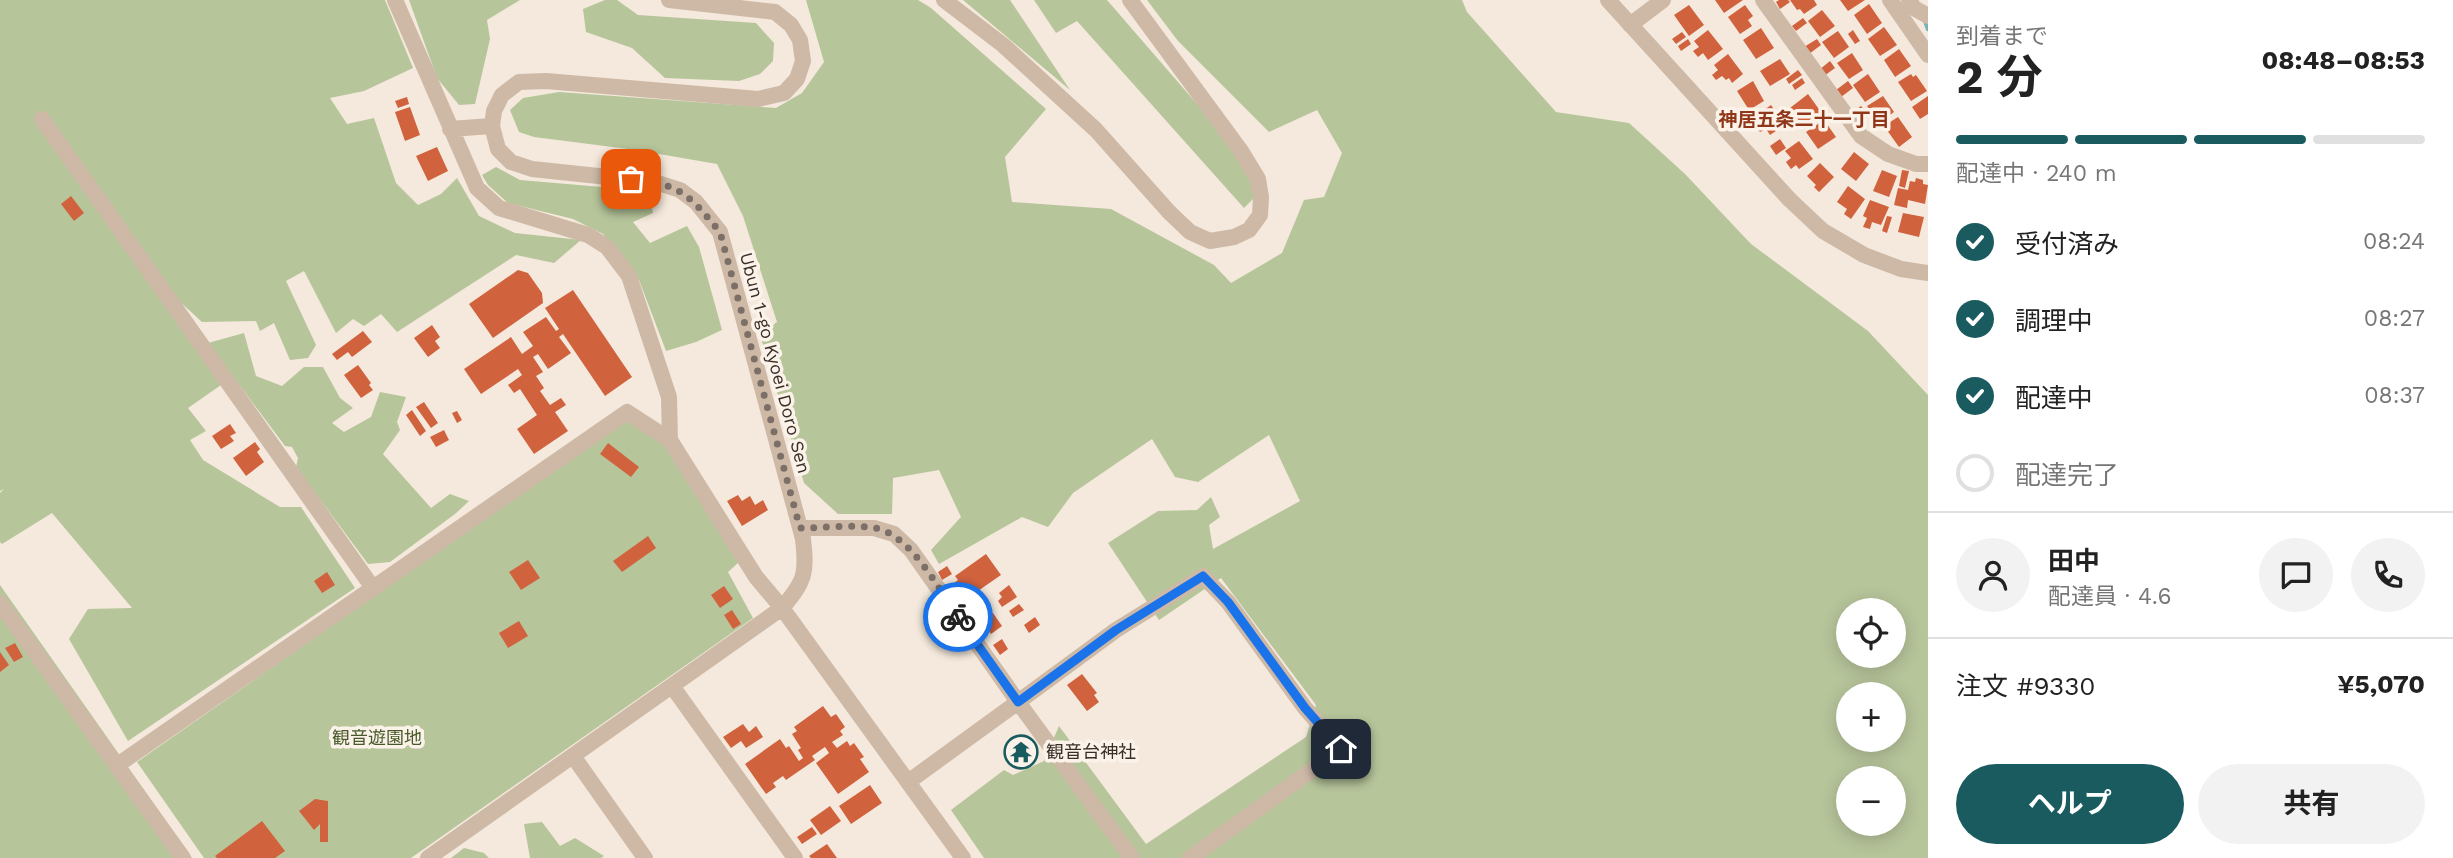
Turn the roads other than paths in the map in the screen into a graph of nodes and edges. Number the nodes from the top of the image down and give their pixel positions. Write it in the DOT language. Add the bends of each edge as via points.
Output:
graph roads {
  1 [pos="396,0"];
  2 [pos="669,0"];
  3 [pos="944,0"];
  4 [pos="1130,0"];
  5 [pos="1608,0"];
  6 [pos="1663,0"];
  7 [pos="1763,0"];
  8 [pos="1890,0"];
  9 [pos="1630,25"];
  10 [pos="1928,55"];
  11 [pos="42,119"];
  12 [pos="492,126"];
  13 [pos="450,129"];
  14 [pos="1928,164"];
  15 [pos="1928,273"];
  16 [pos="670,440"];
  17 [pos="800,528"];
  18 [pos="373,588"];
  19 [pos="0,604"];
  20 [pos="782,608"];
  21 [pos="672,686"];
  22 [pos="1018,702"];
  23 [pos="573,755"];
  24 [pos="116,766"];
  25 [pos="908,782"];
  26 [pos="183,858"];
  27 [pos="428,858"];
  28 [pos="645,858"];
  29 [pos="795,858"];
  30 [pos="963,858"];
  31 [pos="1132,858"];
  32 [pos="1191,858"];
  1 -- 13 [label="street"];
  2 -- 12 [label="street" via="775,12 800,40 803,61 797,79 784,93 758,99 519,82 502,95"];
  3 -- 4 [label="street" via="1096,130 1190,232 1210,241 1249,230 1260,215 1258,179"];
  5 -- 9 [label="street"];
  6 -- 9 [label="street"];
  7 -- 14 [label="street" via="1861,136 1888,154"];
  8 -- 10 [label="street"];
  9 -- 15 [label="street" via="1823,231 1864,255"];
  11 -- 18 [label="street"];
  12 -- 13 [label="street"];
  12 -- 17 [label="street, Ubun 1-go Kyoei Doro Sen" via="498,149 511,162 532,169 655,182 680,190 720,232"];
  13 -- 16 [label="street" via="477,188 499,208 588,235 607,247 629,276 669,397"];
  16 -- 18 [label="street" via="627,412"];
  16 -- 20 [label="street" via="756,577"];
  17 -- 20 [label="street, Ubun 1-go Kyoei Doro Sen" via="806,567 799,589"];
  17 -- 22 [label="street" via="874,528 894,534 911,550"];
  18 -- 24 [label="street"];
  19 -- 24 [label="street"];
  20 -- 21 [label="street, Ubun 1-go Kyoei Doro Sen"];
  20 -- 25 [label="street"];
  21 -- 23 [label="street, Ubun 1-go Kyoei Doro Sen"];
  21 -- 29 [label="street"];
  22 -- 25 [label="street"];
  22 -- 31 [label="street"];
  22 -- 32 [label="street" via="1116,630 1203,576 1341,749"];
  23 -- 27 [label="street, Ubun 1-go Kyoei Doro Sen"];
  23 -- 28 [label="street"];
  24 -- 26 [label="street"];
  25 -- 30 [label="street"];
}
